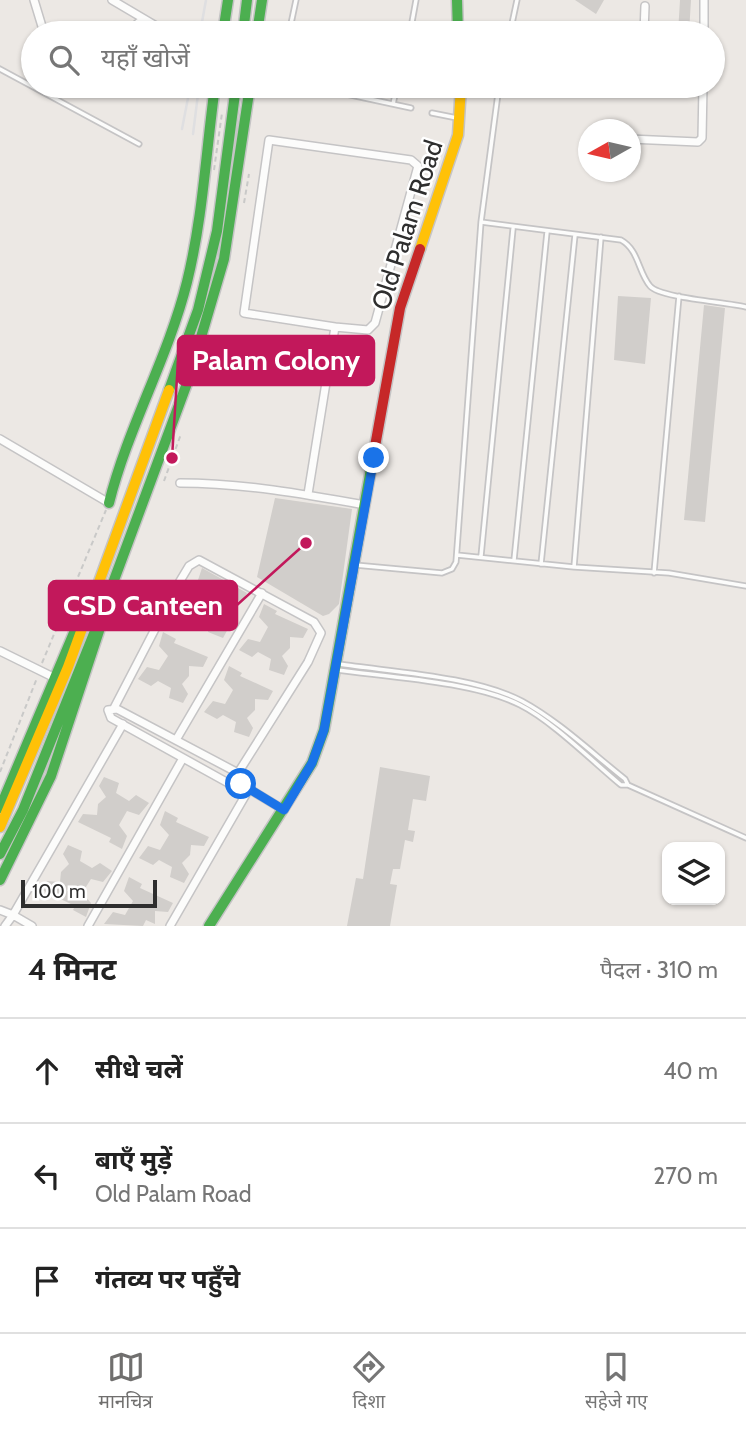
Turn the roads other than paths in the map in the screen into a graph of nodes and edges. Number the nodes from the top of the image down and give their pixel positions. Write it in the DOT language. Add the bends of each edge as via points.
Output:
graph roads {
  1 [pos="34,0"];
  2 [pos="111,0"];
  3 [pos="228,0"];
  4 [pos="247,0"];
  5 [pos="262,0"];
  6 [pos="296,0"];
  7 [pos="416,0"];
  8 [pos="457,0"];
  9 [pos="517,0"];
  10 [pos="704,0"];
  11 [pos="645,6"];
  12 [pos="144,19"];
  13 [pos="40,21"];
  14 [pos="141,21"];
  15 [pos="148,21"];
  16 [pos="225,21"];
  17 [pos="244,21"];
  18 [pos="259,21"];
  19 [pos="292,21"];
  20 [pos="412,21"];
  21 [pos="458,21"];
  22 [pos="513,21"];
  23 [pos="644,21"];
  24 [pos="704,21"];
  25 [pos="0,69"];
  26 [pos="21,80"];
  27 [pos="54,98"];
  28 [pos="213,98"];
  29 [pos="234,98"];
  30 [pos="248,98"];
  31 [pos="365,98"];
  32 [pos="394,98"];
  33 [pos="460,98"];
  34 [pos="497,98"];
  35 [pos="702,98"];
  36 [pos="393,104"];
  37 [pos="411,108"];
  38 [pos="432,113"];
  39 [pos="459,118"];
  40 [pos="641,139"];
  41 [pos="139,144"];
  42 [pos="481,222"];
  43 [pos="513,229"];
  44 [pos="547,232"];
  45 [pos="575,235"];
  46 [pos="601,237"];
  47 [pos="680,296"];
  48 [pos="746,307"];
  49 [pos="335,327"];
  50 [pos="0,439"];
  51 [pos="180,483"];
  52 [pos="308,494"];
  53 [pos="109,503"];
  54 [pos="365,505"];
  55 [pos="457,555"];
  56 [pos="481,556"];
  57 [pos="514,560"];
  58 [pos="354,564"];
  59 [pos="541,564"];
  60 [pos="573,567"];
  61 [pos="654,573"];
  62 [pos="100,578"];
  63 [pos="114,581"];
  64 [pos="746,586"];
  65 [pos="262,593"];
  66 [pos="0,651"];
  67 [pos="336,667"];
  68 [pos="53,677"];
  69 [pos="114,708"];
  70 [pos="122,724"];
  71 [pos="176,740"];
  72 [pos="183,758"];
  73 [pos="238,773"];
  74 [pos="241,784"];
  75 [pos="249,789"];
  76 [pos="0,808"];
  77 [pos="284,810"];
  78 [pos="0,827"];
  79 [pos="746,838"];
  80 [pos="0,854"];
  81 [pos="0,880"];
  82 [pos="0,910"];
  83 [pos="13,915"];
  84 [pos="5,926"];
  85 [pos="32,926"];
  86 [pos="88,926"];
  87 [pos="170,926"];
  88 [pos="209,926"];
  1 -- 13 [label="street"];
  2 -- 12 [label="street"];
  3 -- 16 [label="street"];
  4 -- 17 [label="street"];
  5 -- 18 [label="street"];
  6 -- 19 [label="lane"];
  7 -- 20 [label="lane"];
  8 -- 21 [label="street"];
  9 -- 22 [label="lane"];
  10 -- 24 [label="street"];
  11 -- 23 [label="street"];
  12 -- 14 [label="street"];
  12 -- 15 [label="street"];
  25 -- 26 [label="lane"];
  27 -- 41 [label="lane"];
  28 -- 53 [label="street" via="201,218 187,283 166,350 119,463"];
  29 -- 62 [label="street" via="216,231 198,310"];
  30 -- 63 [label="street" via="229,233 210,313"];
  31 -- 36 [label="lane"];
  32 -- 36 [label="lane"];
  33 -- 39 [label="street, Old Palam Road"];
  34 -- 42 [label="lane"];
  35 -- 40 [label="street" via="702,138 698,142"];
  36 -- 37 [label="lane"];
  38 -- 39 [label="lane"];
  39 -- 54 [label="street, Old Palam Road" via="449,167 400,308"];
  42 -- 43 [label="lane"];
  42 -- 55 [label="lane"];
  43 -- 44 [label="lane"];
  43 -- 56 [label="lane"];
  44 -- 45 [label="lane"];
  44 -- 57 [label="lane"];
  45 -- 46 [label="lane"];
  45 -- 59 [label="lane"];
  46 -- 47 [label="lane" via="627,243 651,287"];
  46 -- 60 [label="lane"];
  47 -- 48 [label="lane"];
  47 -- 61 [label="lane"];
  49 -- 49 [label="street" via="244,313 269,140 411,160 418,166 375,323 368,330"];
  49 -- 52 [label="street"];
  50 -- 53 [label="street"];
  51 -- 52 [label="street"];
  52 -- 54 [label="street"];
  54 -- 58 [label="street, Old Palam Road"];
  55 -- 56 [label="lane"];
  55 -- 58 [label="lane" via="454,566 442,573"];
  56 -- 57 [label="lane"];
  57 -- 59 [label="lane"];
  58 -- 67 [label="street, Old Palam Road"];
  59 -- 60 [label="lane"];
  60 -- 61 [label="lane"];
  61 -- 64 [label="lane"];
  62 -- 68 [label="street"];
  62 -- 78 [label="street"];
  63 -- 80 [label="street" via="23,810"];
  63 -- 81 [label="street" via="51,776"];
  65 -- 69 [label="street" via="199,560 189,566"];
  65 -- 71 [label="street"];
  65 -- 73 [label="street" via="314,622 321,634"];
  66 -- 68 [label="street"];
  67 -- 77 [label="street, Old Palam Road" via="324,730 312,763"];
  67 -- 79 [label="lane" via="428,676 511,696 539,712 628,785"];
  68 -- 76 [label="street"];
  69 -- 70 [label="street" via="108,710 108,716"];
  69 -- 71 [label="street"];
  70 -- 72 [label="street"];
  70 -- 83 [label="street"];
  71 -- 73 [label="street"];
  72 -- 74 [label="street" via="230,784"];
  72 -- 86 [label="street"];
  73 -- 74 [label="street"];
  74 -- 75 [label="street"];
  75 -- 77 [label="street"];
  75 -- 87 [label="street"];
  77 -- 88 [label="street, Old Palam Road"];
  82 -- 83 [label="street"];
  83 -- 84 [label="street"];
  83 -- 85 [label="street"];
}
